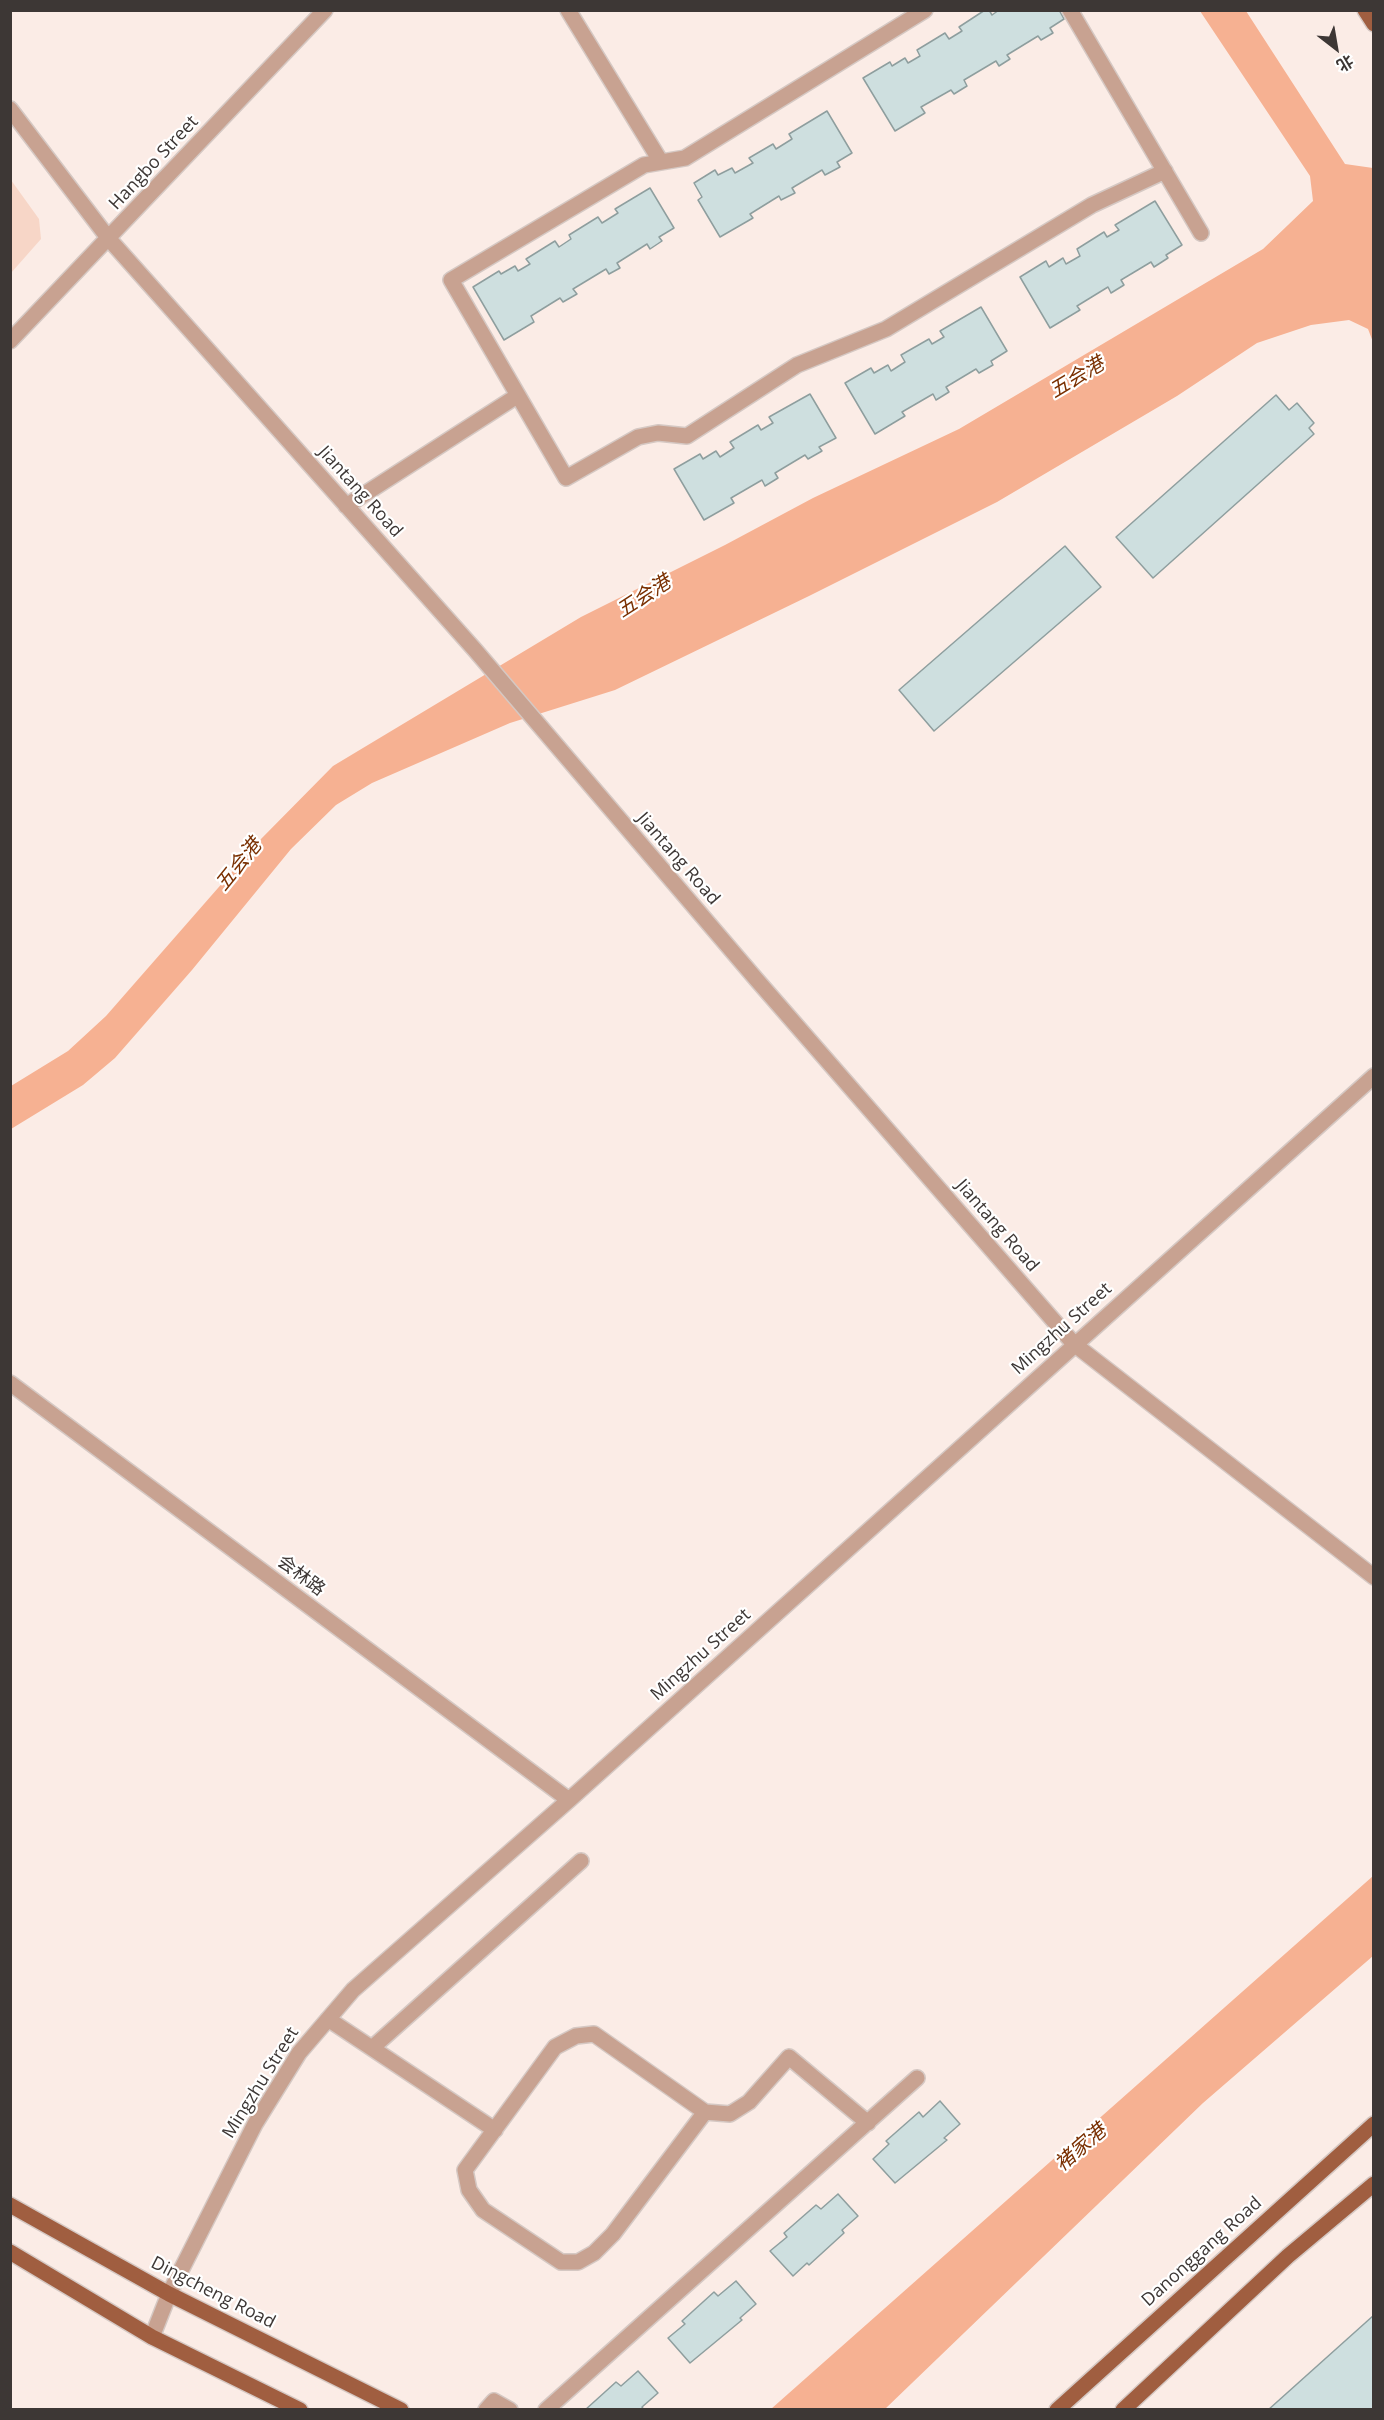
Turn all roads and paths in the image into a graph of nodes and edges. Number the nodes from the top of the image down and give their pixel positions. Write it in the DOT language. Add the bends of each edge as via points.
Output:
graph roads {
  1 [pos="325,10"];
  2 [pos="568,10"];
  3 [pos="925,10"];
  4 [pos="1071,10"];
  5 [pos="1365,10"];
  6 [pos="1374,24"];
  7 [pos="10,109"];
  8 [pos="661,162"];
  9 [pos="1165,171"];
  10 [pos="1201,233"];
  11 [pos="109,239"];
  12 [pos="10,341"];
  13 [pos="517,396"];
  14 [pos="346,506"];
  15 [pos="1374,1076"];
  16 [pos="1074,1344"];
  17 [pos="10,1383"];
  18 [pos="1374,1577"];
  19 [pos="569,1800"];
  20 [pos="581,1861"];
  21 [pos="328,2019"];
  22 [pos="372,2048"];
  23 [pos="917,2078"];
  24 [pos="705,2112"];
  25 [pos="868,2123"];
  26 [pos="1374,2124"];
  27 [pos="495,2130"];
  28 [pos="1374,2184"];
  29 [pos="10,2205"];
  30 [pos="10,2252"];
  31 [pos="170,2294"];
  32 [pos="152,2337"];
  33 [pos="300,2409"];
  34 [pos="401,2409"];
  35 [pos="486,2409"];
  36 [pos="510,2409"];
  37 [pos="546,2409"];
  38 [pos="1057,2409"];
  39 [pos="1123,2409"];
  1 -- 11 [label="street, Hangbo Street"];
  2 -- 8 [label="street"];
  3 -- 8 [label="street" via="685,158"];
  4 -- 9 [label="street"];
  5 -- 6 [label="main road"];
  7 -- 11 [label="street, Jiantang Road"];
  8 -- 13 [label="street" via="644,165 451,280"];
  9 -- 10 [label="street"];
  9 -- 13 [label="street" via="1092,205 886,329 797,365 687,436 658,433 638,437 566,478"];
  11 -- 12 [label="street, Hangbo Street"];
  11 -- 14 [label="street, Jiantang Road"];
  13 -- 14 [label="street"];
  14 -- 16 [label="street, Jiantang Road"];
  15 -- 16 [label="street, Mingzhu Street"];
  16 -- 18 [label="street, Jiantang Road"];
  16 -- 19 [label="street, Mingzhu Street"];
  17 -- 19 [label="street, 会林路"];
  19 -- 21 [label="street, Mingzhu Street" via="353,1990"];
  20 -- 22 [label="street"];
  21 -- 22 [label="street"];
  21 -- 31 [label="street, Mingzhu Street" via="299,2053 255,2124"];
  22 -- 27 [label="street"];
  23 -- 25 [label="street"];
  24 -- 25 [label="street" via="730,2114 749,2102 789,2057"];
  24 -- 27 [label="street" via="594,2034 576,2036 555,2048"];
  24 -- 27 [label="street" via="613,2234 578,2262 561,2262 483,2210 469,2190 465,2170"];
  25 -- 37 [label="street"];
  26 -- 38 [label="main road, Danonggang Road"];
  28 -- 39 [label="main road" via="1288,2256"];
  29 -- 31 [label="main road, Dingcheng Road"];
  30 -- 32 [label="main road"];
  31 -- 32 [label="street, Mingzhu Street"];
  31 -- 34 [label="main road, Dingcheng Road"];
  32 -- 33 [label="main road"];
  35 -- 36 [label="street" via="494,2401"];
}
